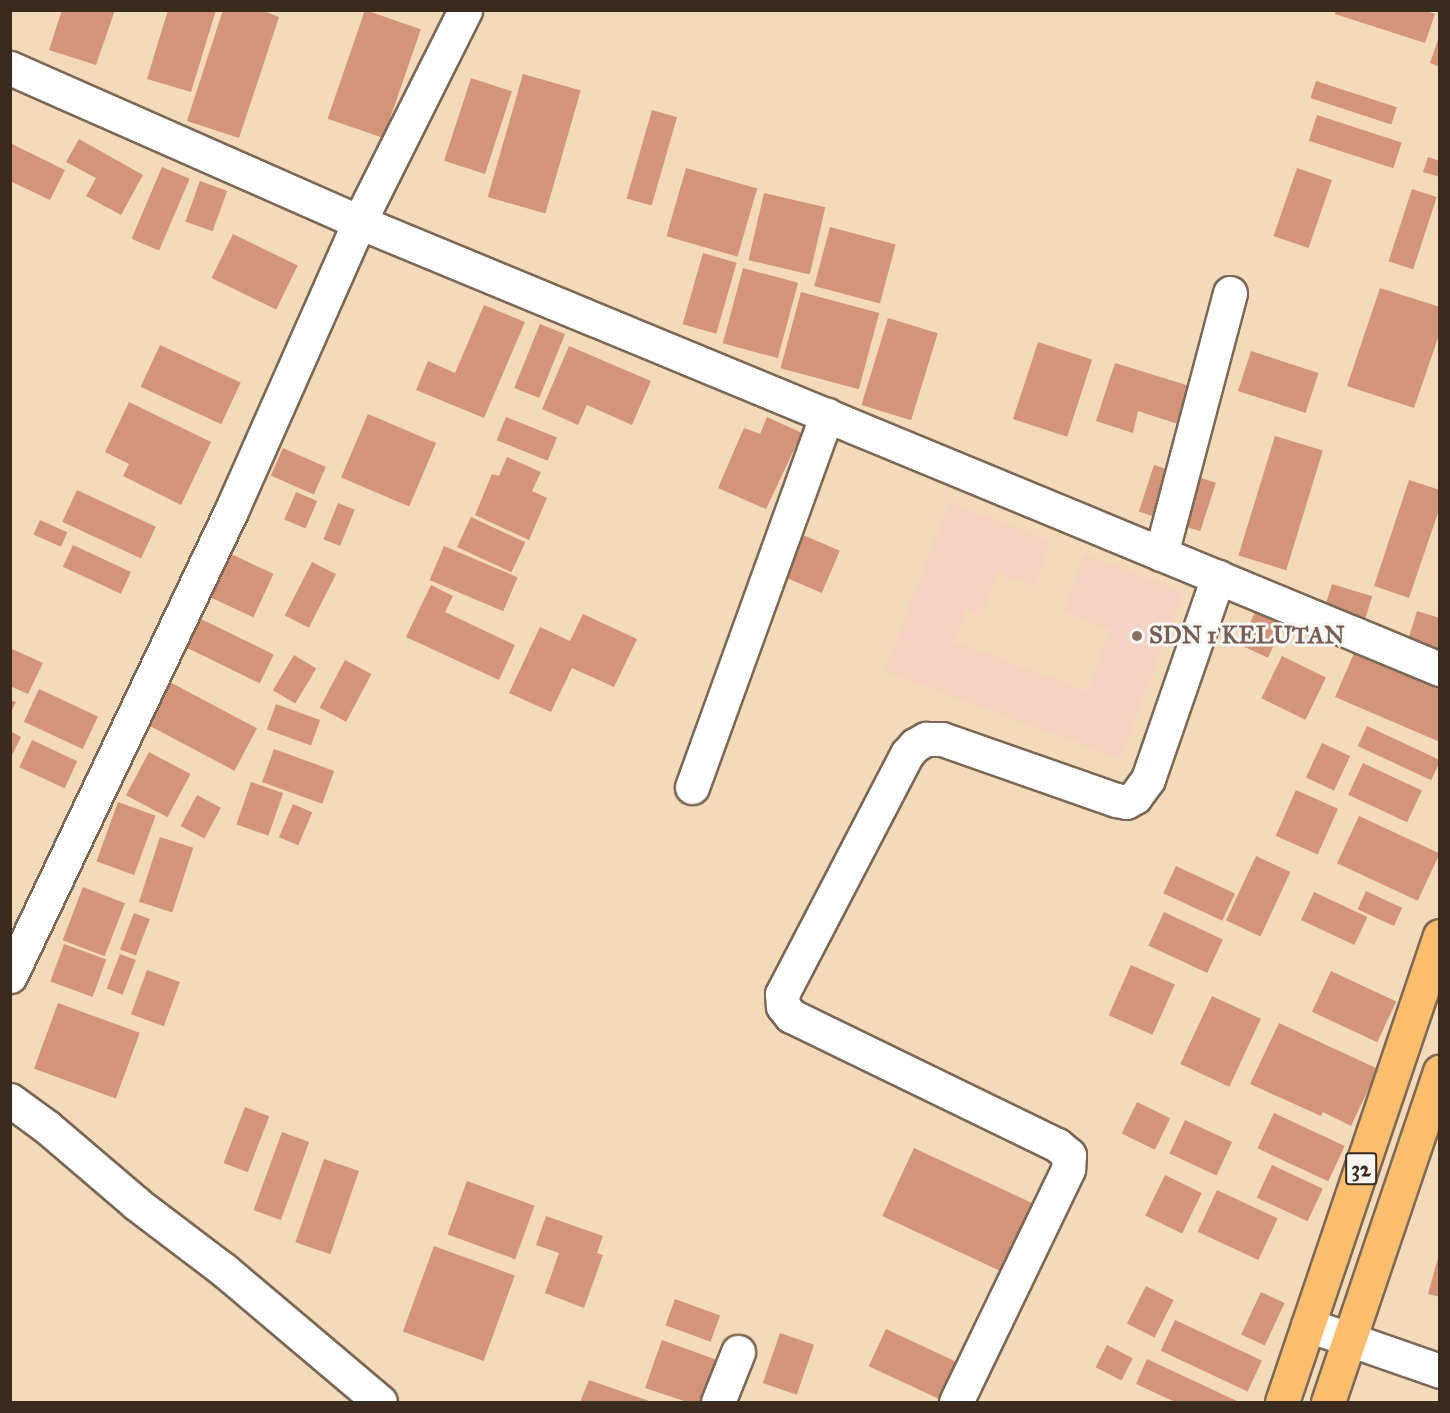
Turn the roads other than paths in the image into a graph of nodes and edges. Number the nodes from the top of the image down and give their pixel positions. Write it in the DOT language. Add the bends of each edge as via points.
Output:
graph roads {
  1 [pos="465,10"];
  2 [pos="10,68"];
  3 [pos="359,222"];
  4 [pos="1230,293"];
  5 [pos="827,416"];
  6 [pos="1161,554"];
  7 [pos="1218,577"];
  8 [pos="1440,669"];
  9 [pos="692,787"];
  10 [pos="1440,936"];
  11 [pos="10,976"];
  12 [pos="1440,1071"];
  13 [pos="10,1100"];
  14 [pos="1308,1325"];
  15 [pos="1348,1339"];
  16 [pos="738,1352"];
  17 [pos="1440,1371"];
  18 [pos="380,1402"];
  19 [pos="718,1402"];
  20 [pos="956,1402"];
  21 [pos="1282,1402"];
  22 [pos="1328,1402"];
  1 -- 3 [label="street"];
  2 -- 3 [label="street"];
  3 -- 5 [label="street"];
  3 -- 11 [label="street" via="232,509"];
  4 -- 6 [label="street"];
  5 -- 6 [label="street"];
  5 -- 9 [label="street"];
  6 -- 7 [label="street"];
  7 -- 8 [label="street"];
  7 -- 20 [label="street" via="1148,779 1135,797 1126,802 1116,800 942,739 926,739 915,745 782,994 783,1005 791,1016 1057,1145 1069,1155 1068,1169"];
  10 -- 14 [label="highway, 32"];
  12 -- 15 [label="highway, 32"];
  13 -- 18 [label="street" via="224,1270"];
  14 -- 15 [label="street"];
  14 -- 21 [label="highway, 32"];
  15 -- 17 [label="street"];
  15 -- 22 [label="highway, 32"];
  16 -- 19 [label="street"];
}
